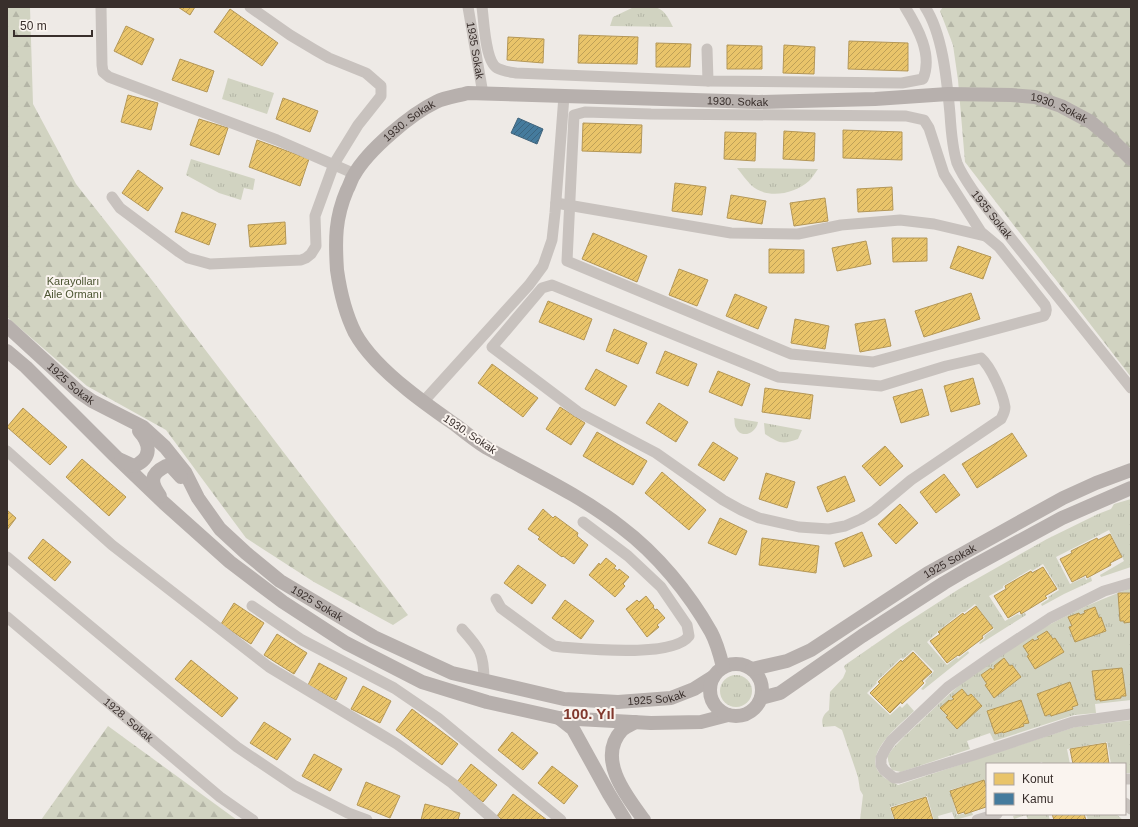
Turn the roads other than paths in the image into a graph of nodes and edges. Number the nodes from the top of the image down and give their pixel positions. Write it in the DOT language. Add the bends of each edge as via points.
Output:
graph roads {
  1 [pos="101,7"];
  2 [pos="250,7"];
  3 [pos="468,7"];
  4 [pos="482,7"];
  5 [pos="905,7"];
  6 [pos="925,7"];
  7 [pos="707,49"];
  8 [pos="708,81"];
  9 [pos="483,94"];
  10 [pos="948,94"];
  11 [pos="564,96"];
  12 [pos="1131,159"];
  13 [pos="334,164"];
  14 [pos="354,174"];
  15 [pos="112,198"];
  16 [pos="556,203"];
  17 [pos="569,205"];
  18 [pos="985,236"];
  19 [pos="7,326"];
  20 [pos="482,338"];
  21 [pos="492,347"];
  22 [pos="7,351"];
  23 [pos="1131,388"];
  24 [pos="423,402"];
  25 [pos="115,413"];
  26 [pos="7,451"];
  27 [pos="114,455"];
  28 [pos="1131,470"];
  29 [pos="1131,488"];
  30 [pos="198,498"];
  31 [pos="164,503"];
  32 [pos="583,522"];
  33 [pos="641,543"];
  34 [pos="628,556"];
  35 [pos="7,557"];
  36 [pos="1131,583"];
  37 [pos="496,599"];
  38 [pos="252,606"];
  39 [pos="7,617"];
  40 [pos="462,629"];
  41 [pos="752,669"];
  42 [pos="718,672"];
  43 [pos="484,681"];
  44 [pos="761,698"];
  45 [pos="1131,714"];
  46 [pos="728,715"];
  47 [pos="559,718"];
  48 [pos="635,722"];
  49 [pos="994,815"];
  50 [pos="253,820"];
  51 [pos="367,820"];
  52 [pos="494,820"];
  53 [pos="560,820"];
  54 [pos="625,820"];
  55 [pos="644,820"];
  56 [pos="977,820"];
  1 -- 13 [label="street" via="102,65 103,72 109,77"];
  2 -- 13 [label="street" via="329,58 366,73 381,86 381,96 358,125"];
  3 -- 9 [label="street, 1935 Sokak"];
  4 -- 8 [label="street" via="487,44 492,62 497,68 516,74"];
  5 -- 8 [label="street" via="926,52 926,71 923,79 902,83"];
  6 -- 10 [label="street, 1935 Sokak" via="936,29"];
  7 -- 8 [label="street"];
  9 -- 11 [label="main road, 1930. Sokak"];
  9 -- 14 [label="main road, 1930. Sokak" via="468,93 437,101 408,118 384,139"];
  10 -- 11 [label="main road, 1930. Sokak" via="759,102"];
  10 -- 12 [label="main road, 1930. Sokak" via="1035,97 1061,106 1091,122"];
  10 -- 23 [label="street, 1935 Sokak" via="953,146 966,180"];
  11 -- 16 [label="street"];
  13 -- 14 [label="street"];
  13 -- 15 [label="street" via="315,216 316,246 311,254 301,260 210,264 198,262 155,235 120,208"];
  14 -- 24 [label="main road, 1930. Sokak" via="343,199 336,225 339,281 346,311 356,334 370,354 395,380"];
  16 -- 17 [label="street"];
  16 -- 20 [label="street" via="552,240 543,266"];
  17 -- 18 [label="street" via="731,233 798,234 841,225 900,220 934,224"];
  17 -- 18 [label="street" via="574,115 585,112 906,116 924,120 944,174"];
  17 -- 18 [label="street" via="567,261 791,354 873,362 1044,316 1047,310 1045,305 999,247"];
  19 -- 25 [label="main road, 1925 Sokak" via="79,392"];
  20 -- 21 [label="street"];
  20 -- 24 [label="street"];
  21 -- 21 [label="street" via="542,288 552,285 778,377 881,386 981,358 987,363 1005,407 1001,419 911,480 861,519 829,529 799,528 759,518 723,500 656,453 578,412"];
  22 -- 27 [label="main road, 1925 Sokak"];
  24 -- 33 [label="main road, 1930. Sokak" via="484,446 580,499"];
  25 -- 27 [label="main road" via="144,436 149,449 143,461 134,466"];
  25 -- 30 [label="main road, 1925 Sokak" via="143,428 165,447 185,472"];
  26 -- 52 [label="street" via="112,545 269,667 397,744 452,783"];
  27 -- 31 [label="main road, 1925 Sokak"];
  28 -- 41 [label="main road, 1925 Sokak" via="1063,498 973,548 811,650 787,661"];
  29 -- 44 [label="main road, 1925 Sokak" via="1062,518 966,570 862,636 780,693"];
  30 -- 31 [label="main road" via="172,466 166,466 153,477 155,489"];
  30 -- 43 [label="main road, 1925 Sokak" via="220,529 280,581 374,637 452,673"];
  31 -- 47 [label="main road, 1925 Sokak" via="230,562 282,602 346,643 422,682 487,702"];
  32 -- 34 [label="street"];
  33 -- 34 [label="street"];
  33 -- 42 [label="main road, 1930. Sokak" via="670,573 712,633 719,653"];
  34 -- 37 [label="street" via="661,587 687,625 687,639 661,647 628,651 554,646 501,608"];
  35 -- 51 [label="street" via="237,746 294,786"];
  36 -- 45 [label="street" via="1104,591 1050,618 948,687 891,742 883,753 881,765 894,778 899,778 1073,722"];
  38 -- 53 [label="street" via="302,640 394,688 438,718"];
  39 -- 50 [label="street, 1928. Sokak" via="220,797"];
  40 -- 43 [label="street" via="482,653"];
  41 -- 42 [label="main road" via="730,664"];
  41 -- 44 [label="main road" via="761,682"];
  42 -- 43 [label="main road, 1925 Sokak" via="694,689 671,698 618,702 564,699"];
  42 -- 46 [label="main road" via="710,684 711,699 721,712"];
  44 -- 46 [label="main road" via="752,711 744,715"];
  46 -- 48 [label="main road, 1925 Sokak" via="701,722"];
  47 -- 48 [label="main road, 1925 Sokak"];
  47 -- 54 [label="main road, 1925 Sokak" via="573,729"];
  48 -- 55 [label="main road, 1925 Sokak" via="623,730 615,740 611,753 618,781"];
  49 -- 56 [label="street"];
}
